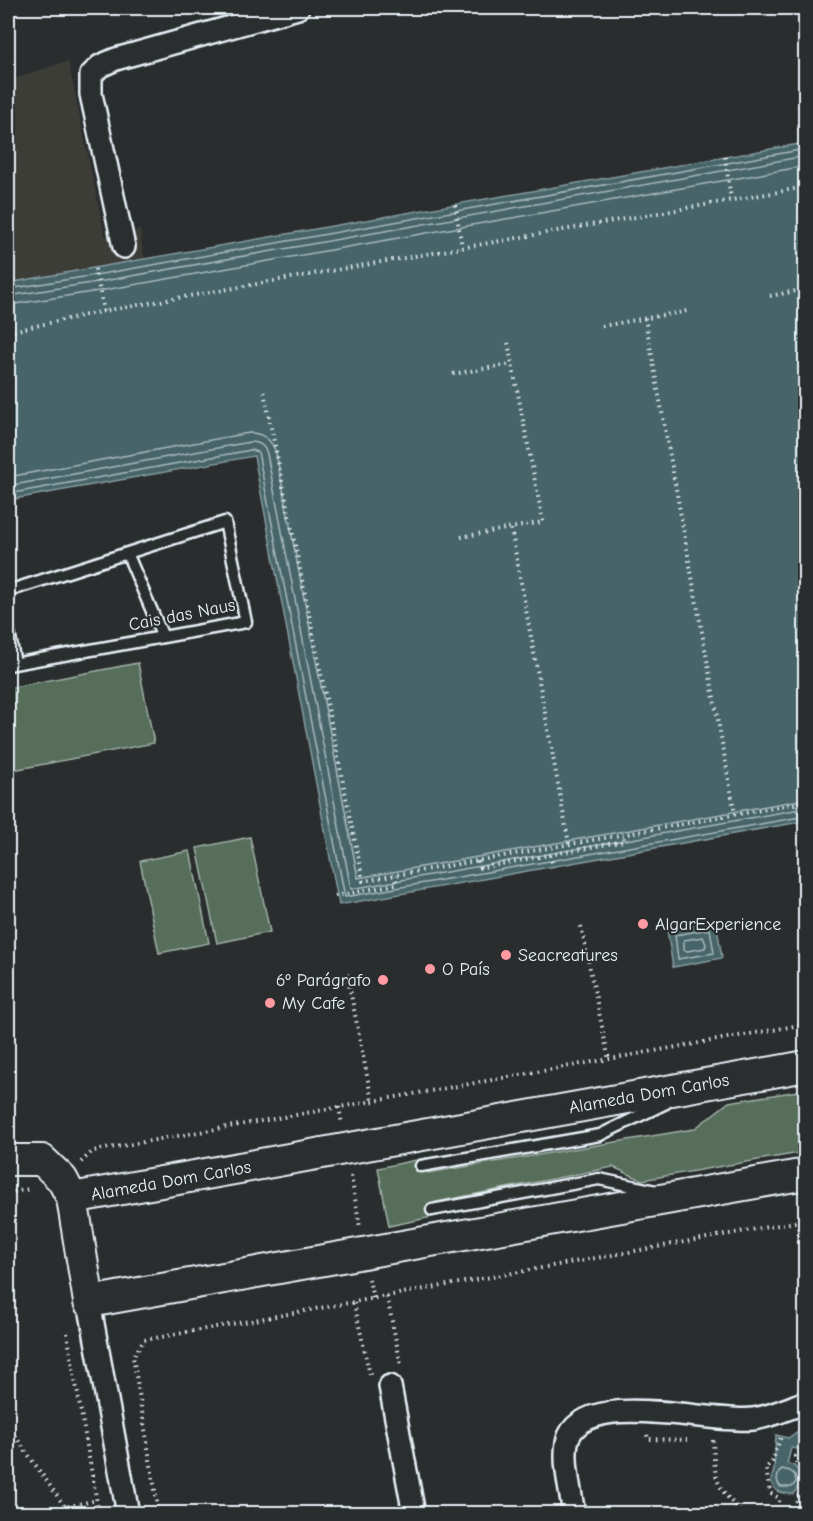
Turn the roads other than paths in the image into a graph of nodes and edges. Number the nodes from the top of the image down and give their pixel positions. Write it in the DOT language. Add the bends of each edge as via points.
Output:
graph roads {
  1 [pos="298,8"];
  2 [pos="124,247"];
  3 [pos="127,554"];
  4 [pos="8,591"];
  5 [pos="8,626"];
  6 [pos="162,637"];
  7 [pos="11,664"];
  8 [pos="806,1066"];
  9 [pos="704,1084"];
  10 [pos="8,1160"];
  11 [pos="421,1166"];
  12 [pos="806,1174"];
  13 [pos="67,1188"];
  14 [pos="680,1196"];
  15 [pos="432,1210"];
  16 [pos="89,1302"];
  17 [pos="388,1380"];
  18 [pos="806,1402"];
  19 [pos="128,1514"];
  20 [pos="414,1514"];
  21 [pos="574,1514"];
  1 -- 2 [label="street" via="116,59 91,75 91,93"];
  3 -- 4 [label="lane, Cais das Naus"];
  3 -- 6 [label="lane"];
  3 -- 6 [label="lane, Cais das Naus" via="225,522 246,622"];
  5 -- 7 [label="lane, Cais das Naus"];
  6 -- 7 [label="lane, Cais das Naus"];
  8 -- 9 [label="street, Alameda Dom Carlos"];
  9 -- 11 [label="lane" via="600,1135"];
  9 -- 13 [label="street, Alameda Dom Carlos" via="346,1149"];
  10 -- 13 [label="street" via="42,1161"];
  12 -- 14 [label="street"];
  13 -- 16 [label="street, Alameda Dom Carlos"];
  14 -- 15 [label="lane" via="599,1179"];
  14 -- 16 [label="street"];
  16 -- 19 [label="street"];
  17 -- 20 [label="street"];
  18 -- 21 [label="street" via="754,1419 635,1411 602,1413 585,1420 570,1436 566,1459"];
}
